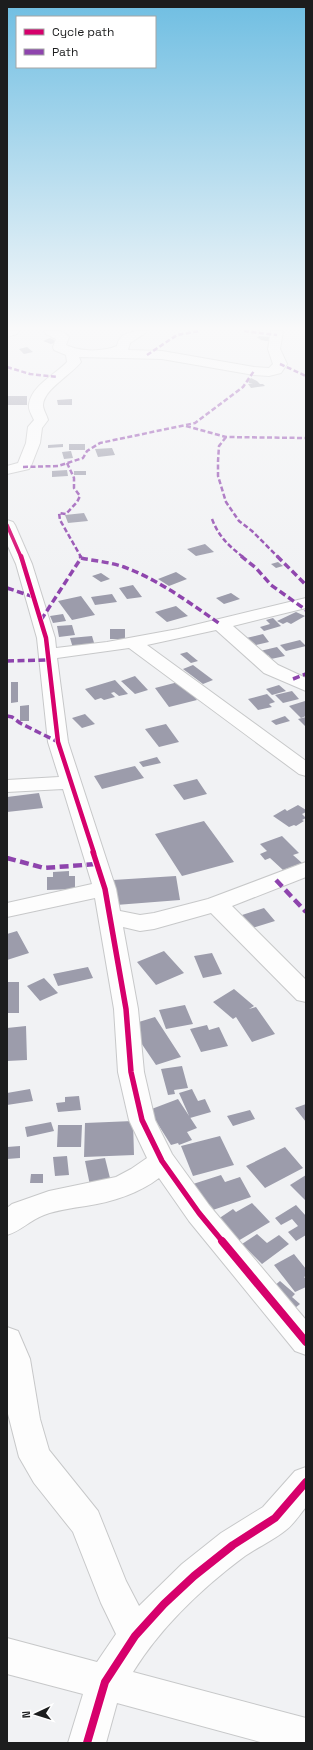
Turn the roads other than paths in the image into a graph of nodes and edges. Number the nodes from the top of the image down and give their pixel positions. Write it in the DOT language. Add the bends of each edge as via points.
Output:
graph roads {
  1 [pos="39,413"];
  2 [pos="7,470"];
  3 [pos="7,525"];
  4 [pos="306,603"];
  5 [pos="220,624"];
  6 [pos="133,642"];
  7 [pos="49,654"];
  8 [pos="306,685"];
  9 [pos="306,770"];
  10 [pos="71,782"];
  11 [pos="7,786"];
  12 [pos="306,869"];
  13 [pos="105,889"];
  14 [pos="216,904"];
  15 [pos="7,910"];
  16 [pos="110,916"];
  17 [pos="306,994"];
  18 [pos="162,1161"];
  19 [pos="7,1224"];
  20 [pos="7,1340"];
  21 [pos="306,1342"];
  22 [pos="306,1482"];
  23 [pos="135,1636"];
  24 [pos="7,1656"];
  25 [pos="105,1682"];
  26 [pos="306,1736"];
  27 [pos="86,1743"];
  1 -- 2 [label="street" via="41,420 35,427 33,443 24,466"];
  3 -- 7 [label="street" via="24,564"];
  4 -- 5 [label="street"];
  5 -- 6 [label="street"];
  5 -- 8 [label="street" via="271,669"];
  6 -- 7 [label="street"];
  6 -- 9 [label="street"];
  7 -- 10 [label="street" via="58,742"];
  10 -- 11 [label="street"];
  10 -- 13 [label="street"];
  12 -- 14 [label="street"];
  13 -- 15 [label="street"];
  13 -- 16 [label="street"];
  14 -- 16 [label="street" via="154,922 140,923"];
  14 -- 17 [label="street"];
  16 -- 18 [label="street" via="126,1010 131,1072 142,1120"];
  18 -- 19 [label="street" via="143,1176 127,1184 43,1203 23,1211"];
  18 -- 21 [label="street" via="199,1213"];
  20 -- 23 [label="street" via="15,1359 24,1419 36,1457 44,1472 86,1522 113,1590"];
  22 -- 23 [label="street" via="275,1518 233,1545 194,1576"];
  23 -- 25 [label="street"];
  24 -- 25 [label="street"];
  25 -- 26 [label="street"];
  25 -- 27 [label="street"];
}
